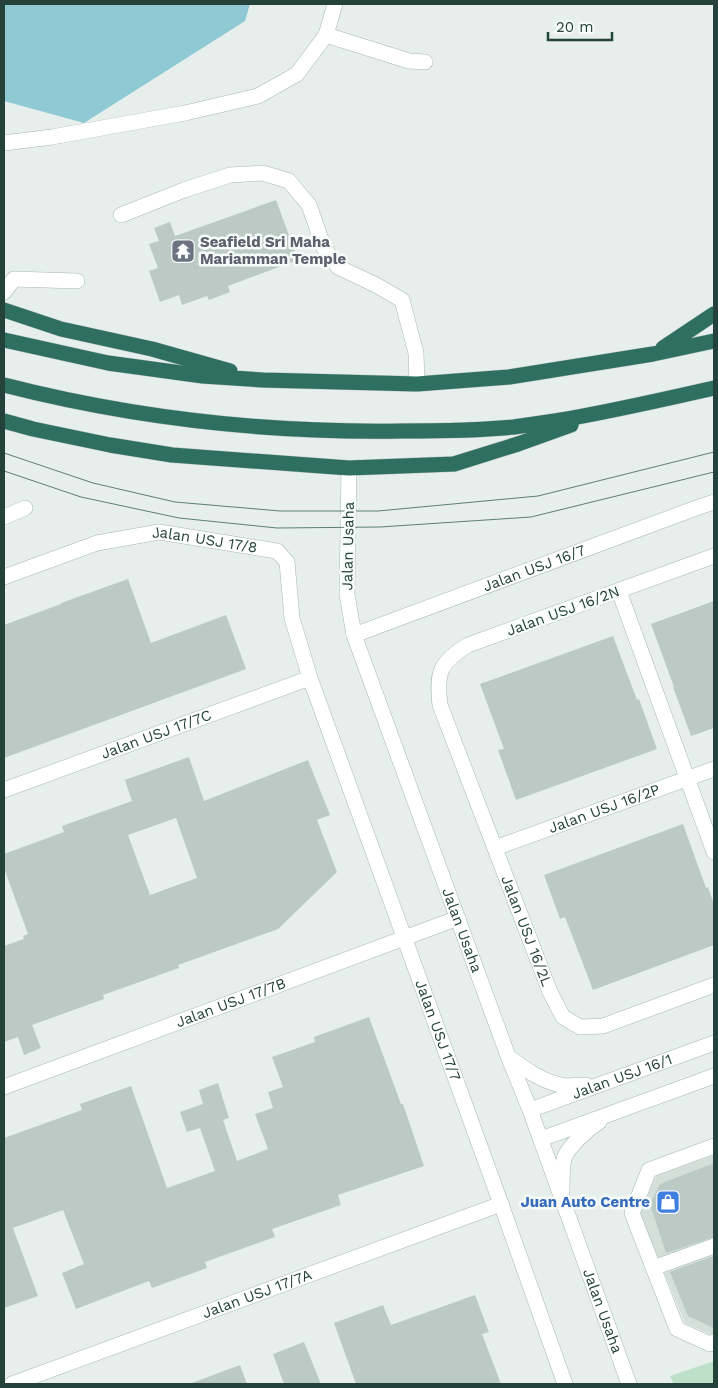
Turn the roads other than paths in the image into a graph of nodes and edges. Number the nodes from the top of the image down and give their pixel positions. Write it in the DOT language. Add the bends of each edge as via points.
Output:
graph roads {
  1 [pos="335,4"];
  2 [pos="326,34"];
  3 [pos="425,62"];
  4 [pos="4,143"];
  5 [pos="121,215"];
  6 [pos="77,280"];
  7 [pos="5,291"];
  8 [pos="10,312"];
  9 [pos="714,314"];
  10 [pos="4,340"];
  11 [pos="714,341"];
  12 [pos="653,354"];
  13 [pos="263,380"];
  14 [pos="417,384"];
  15 [pos="4,385"];
  16 [pos="714,388"];
  17 [pos="603,413"];
  18 [pos="4,421"];
  19 [pos="349,468"];
  20 [pos="714,502"];
  21 [pos="25,508"];
  22 [pos="4,517"];
  23 [pos="714,556"];
  24 [pos="4,577"];
  25 [pos="619,591"];
  26 [pos="354,635"];
  27 [pos="310,678"];
  28 [pos="438,692"];
  29 [pos="714,769"];
  30 [pos="687,778"];
  31 [pos="4,790"];
  32 [pos="495,848"];
  33 [pos="714,852"];
  34 [pos="458,918"];
  35 [pos="405,937"];
  36 [pos="714,985"];
  37 [pos="714,1043"];
  38 [pos="508,1056"];
  39 [pos="714,1076"];
  40 [pos="600,1085"];
  41 [pos="4,1087"];
  42 [pos="530,1110"];
  43 [pos="615,1112"];
  44 [pos="540,1140"];
  45 [pos="714,1146"];
  46 [pos="561,1196"];
  47 [pos="501,1204"];
  48 [pos="714,1246"];
  49 [pos="653,1268"];
  50 [pos="714,1342"];
  51 [pos="12,1384"];
  52 [pos="565,1384"];
  53 [pos="629,1384"];
  1 -- 2 [label="street"];
  2 -- 3 [label="street" via="409,61"];
  2 -- 4 [label="street" via="297,74 258,96 176,115"];
  5 -- 14 [label="street" via="230,175 263,173 290,181 309,205 324,248 338,267 402,300 416,353"];
  6 -- 7 [label="street" via="14,279"];
  7 -- 8 [label="street"];
  8 -- 13 [label="highway" via="61,329 152,349"];
  9 -- 12 [label="highway"];
  10 -- 13 [label="highway" via="108,363 202,376"];
  11 -- 12 [label="highway"];
  12 -- 14 [label="highway" via="509,378"];
  13 -- 14 [label="highway"];
  15 -- 17 [label="highway" via="53,398 128,411 289,429 451,431 515,427"];
  16 -- 17 [label="highway"];
  17 -- 19 [label="highway" via="454,464"];
  18 -- 19 [label="highway" via="172,455"];
  19 -- 26 [label="street, Jalan Usaha" via="346,594"];
  20 -- 26 [label="street, Jalan USJ 16/7"];
  21 -- 22 [label="street"];
  23 -- 25 [label="street, Jalan USJ 16/2N"];
  24 -- 27 [label="street, Jalan USJ 17/8" via="97,543 159,532 277,551 287,562 292,618"];
  25 -- 28 [label="street, Jalan USJ 16/2N" via="468,645 444,663"];
  25 -- 30 [label="street"];
  26 -- 34 [label="street, Jalan Usaha"];
  27 -- 31 [label="street, Jalan USJ 17/7C"];
  27 -- 35 [label="street, Jalan USJ 17/7"];
  28 -- 32 [label="street, Jalan USJ 16/2L" via="440,705"];
  29 -- 30 [label="street, Jalan USJ 16/2P"];
  30 -- 32 [label="street, Jalan USJ 16/2P"];
  30 -- 33 [label="street"];
  32 -- 36 [label="street, Jalan USJ 16/2L" via="550,992 563,1017 580,1027 603,1026"];
  34 -- 35 [label="street, Jalan USJ 17/7B"];
  34 -- 38 [label="street, Jalan Usaha"];
  35 -- 41 [label="street, Jalan USJ 17/7B"];
  35 -- 47 [label="street, Jalan USJ 17/7"];
  37 -- 40 [label="street, Jalan USJ 16/1"];
  38 -- 40 [label="street" via="525,1070 547,1081 566,1086"];
  38 -- 42 [label="street, Jalan Usaha"];
  39 -- 43 [label="street, Jalan USJ 16/1"];
  40 -- 42 [label="street, Jalan USJ 16/1"];
  42 -- 44 [label="street, Jalan Usaha"];
  43 -- 44 [label="street, Jalan USJ 16/1"];
  43 -- 46 [label="street" via="591,1127 565,1157"];
  44 -- 46 [label="street, Jalan Usaha"];
  45 -- 49 [label="street" via="649,1170 632,1212"];
  46 -- 53 [label="street, Jalan Usaha"];
  47 -- 51 [label="street, Jalan USJ 17/7A"];
  47 -- 52 [label="street, Jalan USJ 17/7"];
  48 -- 49 [label="street"];
  49 -- 50 [label="street" via="677,1329 710,1344"];
}
